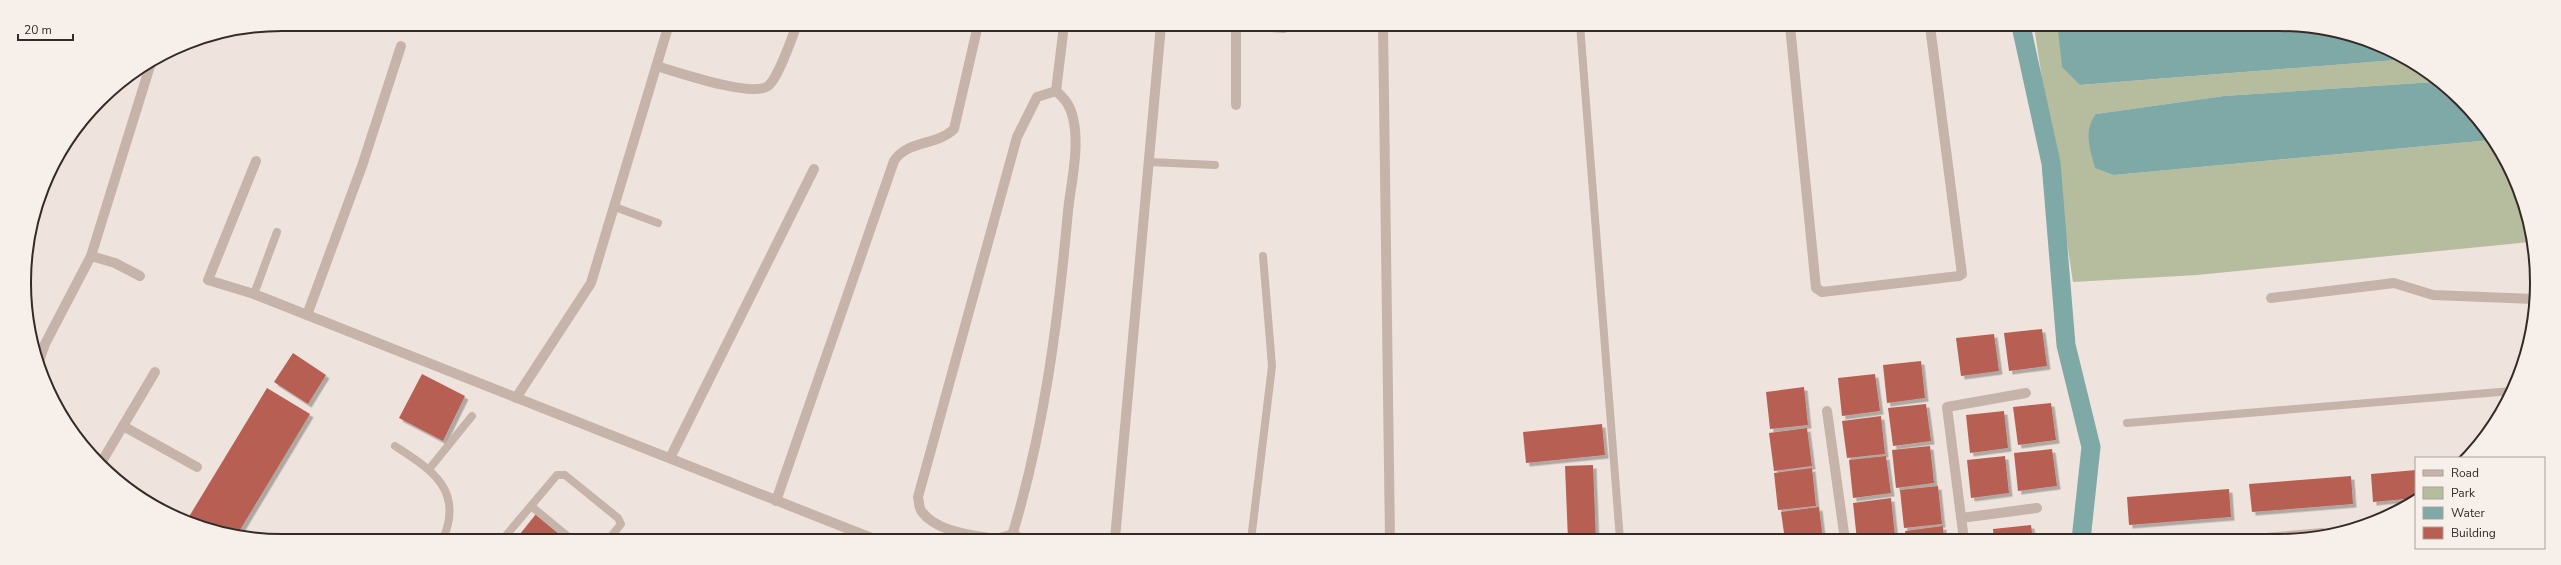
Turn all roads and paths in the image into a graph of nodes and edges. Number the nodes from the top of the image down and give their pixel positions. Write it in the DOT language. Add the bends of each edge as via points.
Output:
graph roads {
  1 [pos="667,31"];
  2 [pos="794,31"];
  3 [pos="977,31"];
  4 [pos="1063,31"];
  5 [pos="1160,31"];
  6 [pos="1236,31"];
  7 [pos="1383,31"];
  8 [pos="1580,31"];
  9 [pos="1790,31"];
  10 [pos="1931,31"];
  11 [pos="401,46"];
  12 [pos="657,66"];
  13 [pos="149,70"];
  14 [pos="1056,91"];
  15 [pos="1236,105"];
  16 [pos="256,161"];
  17 [pos="1149,162"];
  18 [pos="1215,165"];
  19 [pos="814,169"];
  20 [pos="615,207"];
  21 [pos="658,223"];
  22 [pos="277,232"];
  23 [pos="91,256"];
  24 [pos="1264,256"];
  25 [pos="140,276"];
  26 [pos="254,294"];
  27 [pos="2271,298"];
  28 [pos="2529,299"];
  29 [pos="307,315"];
  30 [pos="42,355"];
  31 [pos="155,372"];
  32 [pos="2505,392"];
  33 [pos="2026,393"];
  34 [pos="516,398"];
  35 [pos="1827,411"];
  36 [pos="472,416"];
  37 [pos="2127,423"];
  38 [pos="123,426"];
  39 [pos="395,446"];
  40 [pos="670,458"];
  41 [pos="104,459"];
  42 [pos="197,467"];
  43 [pos="430,468"];
  44 [pos="776,501"];
  45 [pos="531,506"];
  46 [pos="2037,508"];
  47 [pos="1961,518"];
  48 [pos="445,534"];
  49 [pos="507,534"];
  50 [pos="565,534"];
  51 [pos="614,534"];
  52 [pos="861,534"];
  53 [pos="972,534"];
  54 [pos="1013,534"];
  55 [pos="1116,534"];
  56 [pos="1252,534"];
  57 [pos="1390,534"];
  58 [pos="1620,534"];
  59 [pos="1843,534"];
  60 [pos="1963,534"];
  1 -- 12 [label="street"];
  2 -- 12 [label="street" via="773,80 763,88 739,89"];
  3 -- 44 [label="street" via="954,129 944,137 908,148 894,161"];
  4 -- 14 [label="street"];
  5 -- 17 [label="street"];
  6 -- 15 [label="street"];
  7 -- 57 [label="street"];
  8 -- 58 [label="lane"];
  9 -- 10 [label="street" via="1816,288 1822,292 1962,274"];
  11 -- 29 [label="street" via="362,166"];
  12 -- 20 [label="street"];
  13 -- 23 [label="street"];
  14 -- 53 [label="street" via="1037,97 1017,137 918,497 920,511 932,522"];
  14 -- 54 [label="street" via="1067,101 1074,119 1075,146 1054,349 1034,456"];
  16 -- 26 [label="street" via="208,280"];
  17 -- 18 [label="lane"];
  17 -- 55 [label="street"];
  19 -- 40 [label="street"];
  20 -- 21 [label="lane"];
  20 -- 34 [label="street" via="591,283"];
  22 -- 26 [label="lane"];
  23 -- 25 [label="street" via="115,263"];
  23 -- 30 [label="street"];
  24 -- 56 [label="lane" via="1272,366"];
  26 -- 29 [label="street"];
  27 -- 28 [label="street" via="2394,283 2433,295"];
  29 -- 34 [label="street"];
  31 -- 38 [label="street"];
  32 -- 37 [label="lane"];
  33 -- 47 [label="street" via="1946,407"];
  34 -- 40 [label="street"];
  35 -- 59 [label="street"];
  36 -- 43 [label="lane"];
  38 -- 41 [label="street"];
  38 -- 42 [label="street"];
  39 -- 43 [label="lane"];
  40 -- 44 [label="street"];
  43 -- 48 [label="lane" via="448,494 451,509"];
  44 -- 52 [label="street"];
  45 -- 49 [label="lane"];
  45 -- 50 [label="lane"];
  45 -- 51 [label="lane" via="556,475 565,475 618,518 621,524"];
  46 -- 47 [label="street"];
  47 -- 60 [label="street"];
}
